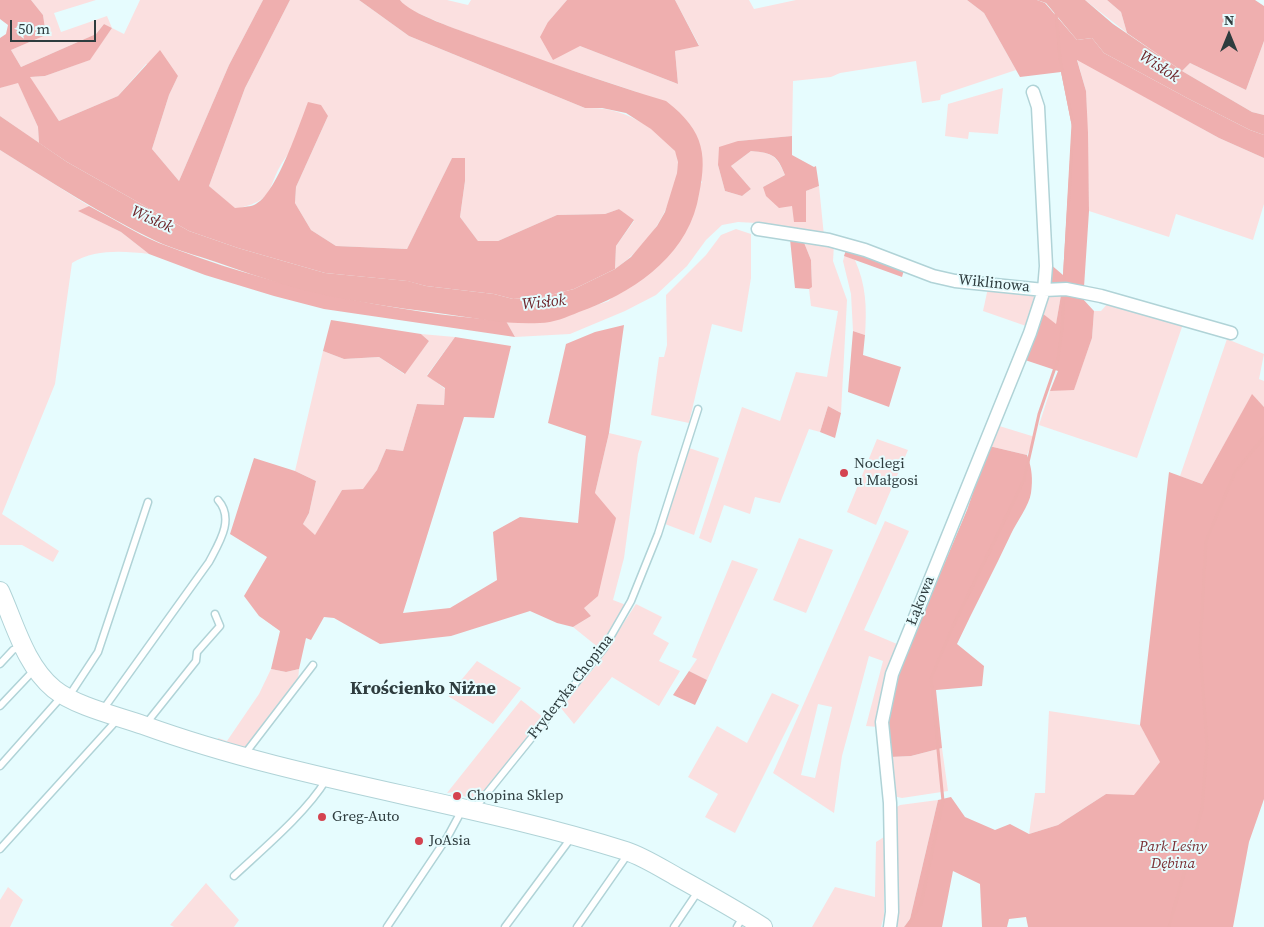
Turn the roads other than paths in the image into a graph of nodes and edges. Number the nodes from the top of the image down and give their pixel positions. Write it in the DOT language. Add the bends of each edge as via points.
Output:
graph roads {
  1 [pos="1033,92"];
  2 [pos="758,229"];
  3 [pos="1055,290"];
  4 [pos="1231,333"];
  5 [pos="698,408"];
  6 [pos="218,500"];
  7 [pos="148,502"];
  8 [pos="0,591"];
  9 [pos="215,614"];
  10 [pos="23,645"];
  11 [pos="0,664"];
  12 [pos="313,665"];
  13 [pos="35,668"];
  14 [pos="66,696"];
  15 [pos="0,706"];
  16 [pos="102,710"];
  17 [pos="120,717"];
  18 [pos="144,726"];
  19 [pos="241,758"];
  20 [pos="0,766"];
  21 [pos="326,779"];
  22 [pos="468,810"];
  23 [pos="573,835"];
  24 [pos="0,848"];
  25 [pos="630,852"];
  26 [pos="234,876"];
  27 [pos="699,889"];
  28 [pos="740,921"];
  29 [pos="387,927"];
  30 [pos="505,927"];
  31 [pos="577,927"];
  32 [pos="674,927"];
  33 [pos="764,927"];
  34 [pos="890,927"];
  1 -- 3 [label="street, Łąkowa" via="1038,107 1046,266"];
  2 -- 3 [label="street, Wiklinowa" via="839,243 938,277"];
  3 -- 4 [label="street, Wiklinowa" via="1101,296"];
  3 -- 34 [label="street, Łąkowa" via="1030,333 892,674 882,722 890,803"];
  5 -- 22 [label="lane, Fryderyka Chopina" via="658,534 632,601 604,648"];
  6 -- 16 [label="lane" via="225,508 226,517 222,537 209,562"];
  7 -- 14 [label="lane" via="98,652"];
  8 -- 10 [label="street"];
  9 -- 18 [label="lane" via="220,626 197,652 196,661"];
  10 -- 11 [label="lane" via="13,650"];
  10 -- 13 [label="street"];
  12 -- 19 [label="lane"];
  13 -- 14 [label="street" via="55,690"];
  13 -- 15 [label="lane"];
  14 -- 16 [label="street"];
  14 -- 20 [label="lane"];
  16 -- 17 [label="street"];
  17 -- 18 [label="street"];
  17 -- 24 [label="lane"];
  18 -- 19 [label="street"];
  19 -- 21 [label="street"];
  21 -- 22 [label="street"];
  21 -- 26 [label="lane" via="320,790"];
  22 -- 23 [label="street"];
  22 -- 29 [label="lane, Fryderyka Chopina"];
  23 -- 25 [label="street"];
  23 -- 30 [label="lane"];
  25 -- 27 [label="street"];
  25 -- 31 [label="lane"];
  27 -- 28 [label="street"];
  27 -- 32 [label="lane"];
  28 -- 33 [label="street"];
}
